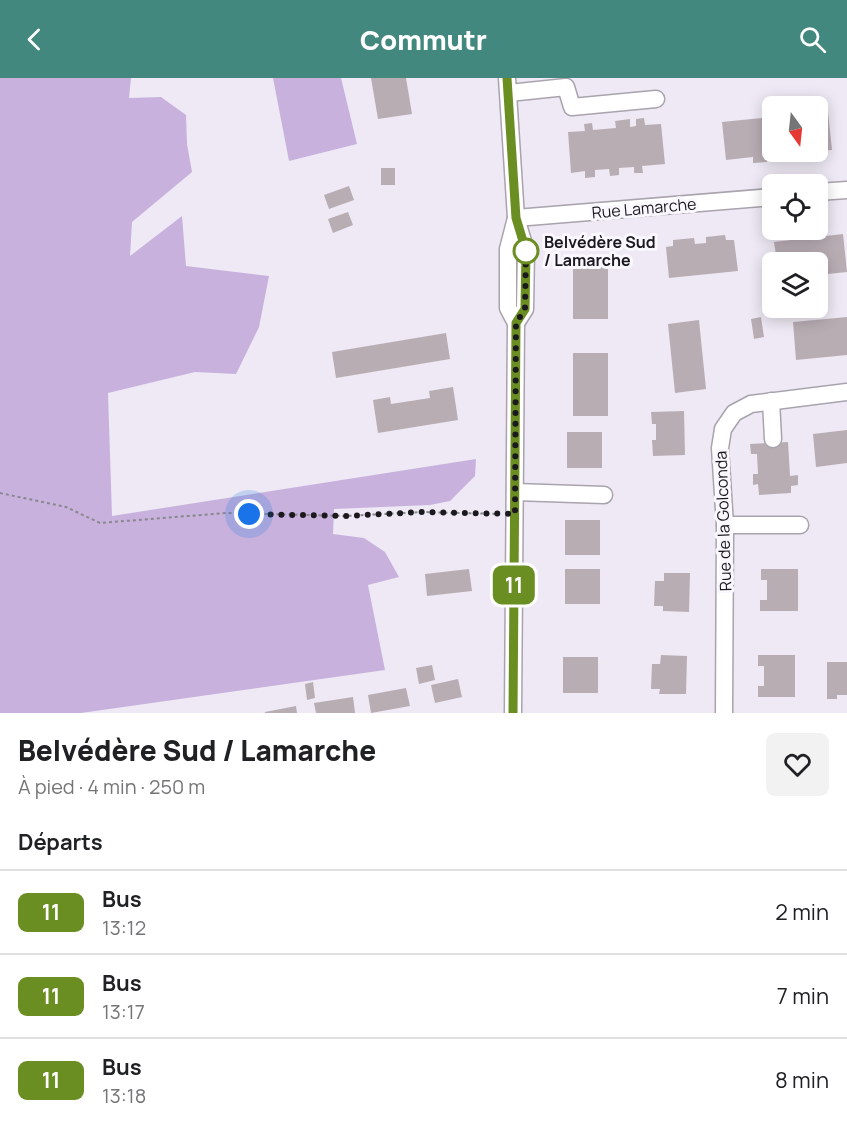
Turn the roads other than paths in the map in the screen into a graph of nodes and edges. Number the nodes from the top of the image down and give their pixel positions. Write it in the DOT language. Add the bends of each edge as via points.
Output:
graph roads {
  1 [pos="508,86"];
  2 [pos="656,99"];
  3 [pos="847,190"];
  4 [pos="828,191"];
  5 [pos="762,198"];
  6 [pos="516,218"];
  7 [pos="847,392"];
  8 [pos="771,401"];
  9 [pos="773,439"];
  10 [pos="515,492"];
  11 [pos="604,495"];
  12 [pos="725,525"];
  13 [pos="800,525"];
  14 [pos="513,713"];
  15 [pos="724,713"];
  1 -- 2 [label="street" via="566,87 572,107"];
  1 -- 6 [label="street"];
  3 -- 4 [label="street"];
  5 -- 6 [label="street, Rue Lamarche"];
  6 -- 10 [label="street" via="526,251 525,309 516,323"];
  7 -- 8 [label="street, Rue de la Golconda"];
  8 -- 9 [label="street"];
  8 -- 12 [label="street, Rue de la Golconda" via="742,408 723,429 720,448"];
  10 -- 11 [label="street"];
  10 -- 14 [label="street"];
  12 -- 13 [label="street"];
  12 -- 15 [label="street, Rue de la Golconda"];
}
